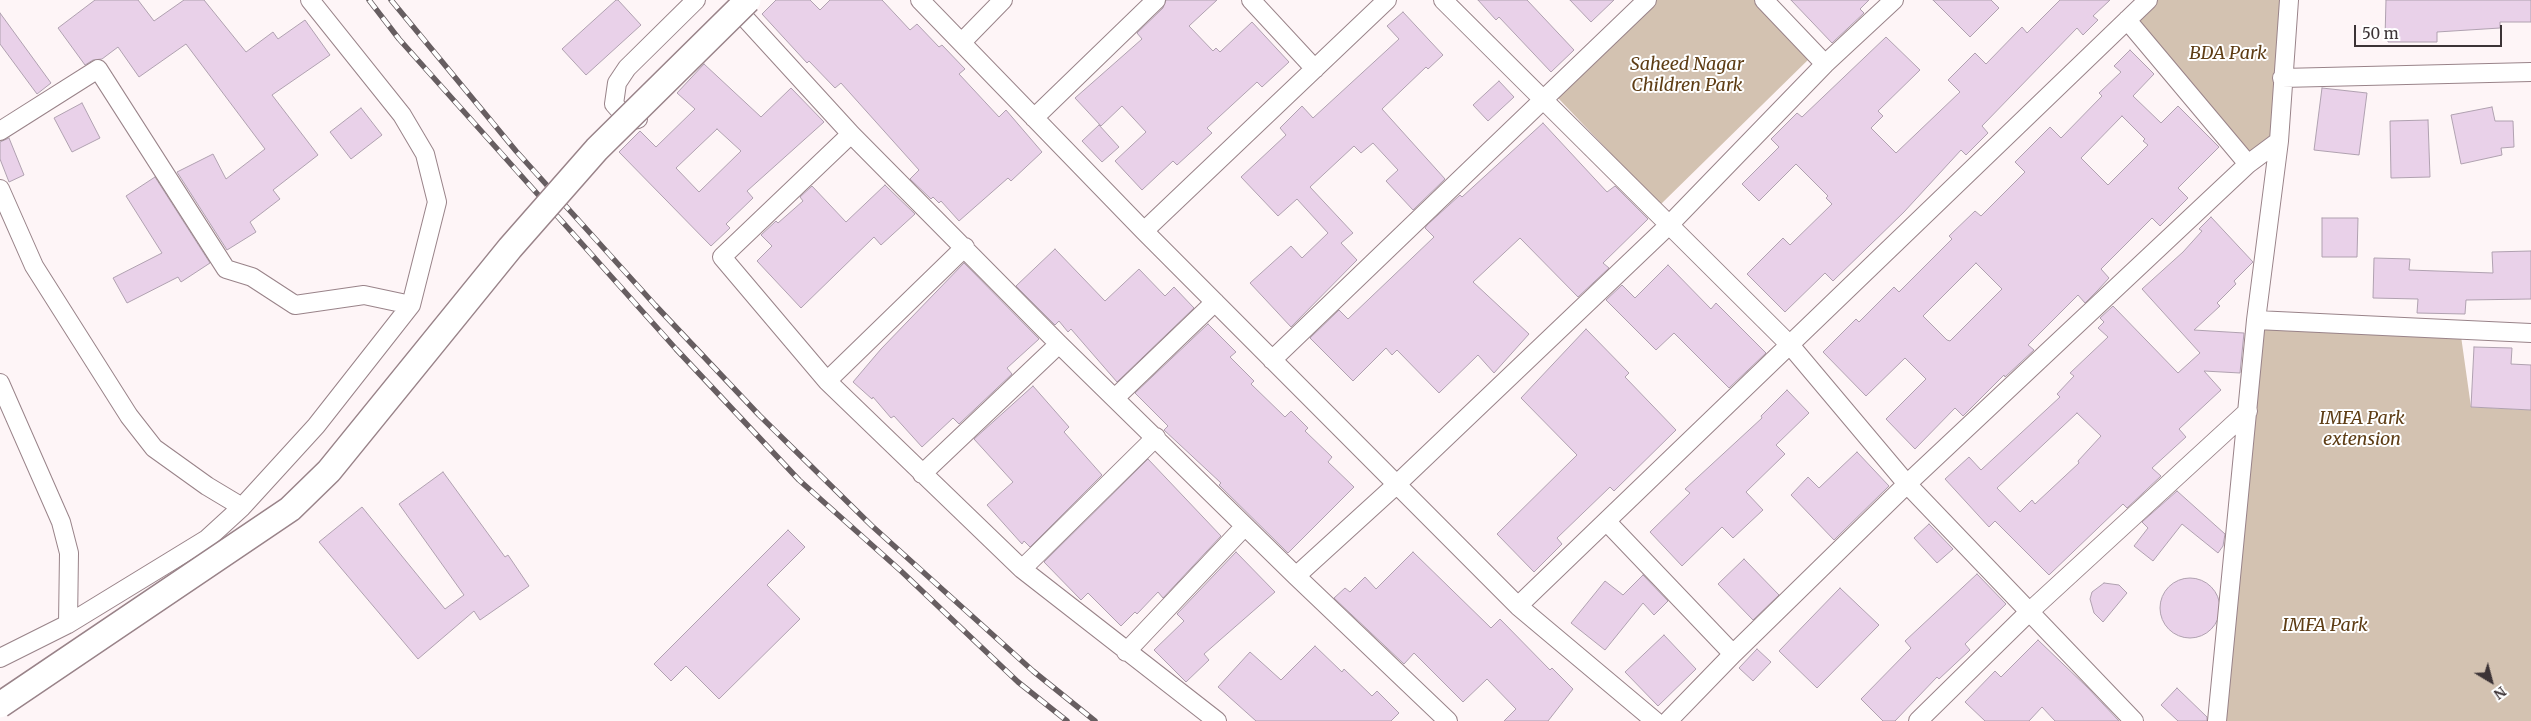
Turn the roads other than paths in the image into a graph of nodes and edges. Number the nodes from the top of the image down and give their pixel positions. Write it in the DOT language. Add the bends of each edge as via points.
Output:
graph roads {
  1 [pos="310,0"];
  2 [pos="696,0"];
  3 [pos="761,0"];
  4 [pos="920,0"];
  5 [pos="1003,0"];
  6 [pos="1156,0"];
  7 [pos="1251,0"];
  8 [pos="1386,0"];
  9 [pos="1443,0"];
  10 [pos="1647,0"];
  11 [pos="1764,0"];
  12 [pos="1894,0"];
  13 [pos="2148,0"];
  14 [pos="2289,0"];
  15 [pos="746,8"];
  16 [pos="2127,20"];
  17 [pos="962,42"];
  18 [pos="1826,64"];
  19 [pos="1315,69"];
  20 [pos="2531,72"];
  21 [pos="2282,78"];
  22 [pos="1545,100"];
  23 [pos="641,118"];
  24 [pos="1034,118"];
  25 [pos="0,131"];
  26 [pos="851,134"];
  27 [pos="2279,141"];
  28 [pos="606,158"];
  29 [pos="2248,164"];
  30 [pos="0,189"];
  31 [pos="1669,225"];
  32 [pos="1144,231"];
  33 [pos="965,247"];
  34 [pos="1215,302"];
  35 [pos="411,305"];
  36 [pos="2256,320"];
  37 [pos="2531,333"];
  38 [pos="1060,344"];
  39 [pos="1790,345"];
  40 [pos="1272,360"];
  41 [pos="827,381"];
  42 [pos="0,383"];
  43 [pos="1116,397"];
  44 [pos="2248,411"];
  45 [pos="1156,437"];
  46 [pos="922,474"];
  47 [pos="1906,484"];
  48 [pos="1396,485"];
  49 [pos="242,507"];
  50 [pos="1607,522"];
  51 [pos="1245,526"];
  52 [pos="1022,569"];
  53 [pos="1296,576"];
  54 [pos="1518,606"];
  55 [pos="2029,612"];
  56 [pos="68,624"];
  57 [pos="1126,652"];
  58 [pos="1733,654"];
  59 [pos="0,658"];
  60 [pos="0,704"];
  61 [pos="1218,721"];
  62 [pos="1448,721"];
  63 [pos="1655,721"];
  64 [pos="1668,721"];
  65 [pos="1918,721"];
  66 [pos="2134,721"];
  67 [pos="2217,721"];
  1 -- 35 [label="street" via="402,115 425,154 438,202"];
  2 -- 23 [label="street" via="627,68 617,83 614,104 629,120"];
  3 -- 15 [label="street"];
  4 -- 17 [label="street"];
  5 -- 17 [label="street"];
  6 -- 24 [label="street"];
  7 -- 19 [label="street"];
  8 -- 19 [label="street"];
  9 -- 22 [label="street"];
  10 -- 22 [label="street"];
  11 -- 18 [label="street"];
  12 -- 18 [label="street"];
  13 -- 16 [label="street"];
  14 -- 21 [label="street"];
  15 -- 23 [label="street"];
  15 -- 26 [label="street"];
  15 -- 60 [label="street, bridge" via="597,149 510,248 329,471 290,509"];
  16 -- 29 [label="street"];
  16 -- 39 [label="street"];
  17 -- 24 [label="street"];
  18 -- 31 [label="street"];
  19 -- 32 [label="street"];
  20 -- 21 [label="street"];
  21 -- 27 [label="street"];
  22 -- 31 [label="street"];
  22 -- 40 [label="street"];
  23 -- 28 [label="street"];
  24 -- 32 [label="street"];
  25 -- 35 [label="street" via="98,69 226,269 252,277 295,305 364,295"];
  26 -- 33 [label="street"];
  26 -- 41 [label="street" via="722,257"];
  27 -- 29 [label="street"];
  27 -- 36 [label="street"];
  29 -- 47 [label="street"];
  30 -- 49 [label="street" via="34,266 129,416 154,448"];
  31 -- 39 [label="street"];
  31 -- 48 [label="street"];
  32 -- 34 [label="street"];
  33 -- 38 [label="street"];
  33 -- 41 [label="street"];
  34 -- 40 [label="street"];
  34 -- 43 [label="street"];
  35 -- 49 [label="street" via="316,426"];
  36 -- 37 [label="street"];
  36 -- 44 [label="street"];
  38 -- 43 [label="street"];
  38 -- 46 [label="street"];
  39 -- 47 [label="street"];
  39 -- 50 [label="street"];
  40 -- 48 [label="street"];
  41 -- 46 [label="street"];
  42 -- 56 [label="street" via="61,522 69,553"];
  43 -- 45 [label="street"];
  44 -- 55 [label="street"];
  44 -- 67 [label="street"];
  45 -- 51 [label="street"];
  45 -- 52 [label="street"];
  46 -- 52 [label="street"];
  47 -- 55 [label="street"];
  47 -- 58 [label="street"];
  48 -- 53 [label="street"];
  48 -- 54 [label="street"];
  49 -- 56 [label="street" via="207,539"];
  50 -- 54 [label="street"];
  50 -- 58 [label="street"];
  51 -- 53 [label="street"];
  51 -- 57 [label="street"];
  52 -- 57 [label="street"];
  53 -- 62 [label="street"];
  54 -- 63 [label="street"];
  55 -- 65 [label="street"];
  55 -- 66 [label="street"];
  56 -- 59 [label="street"];
  57 -- 61 [label="street"];
  58 -- 64 [label="street"];
}
